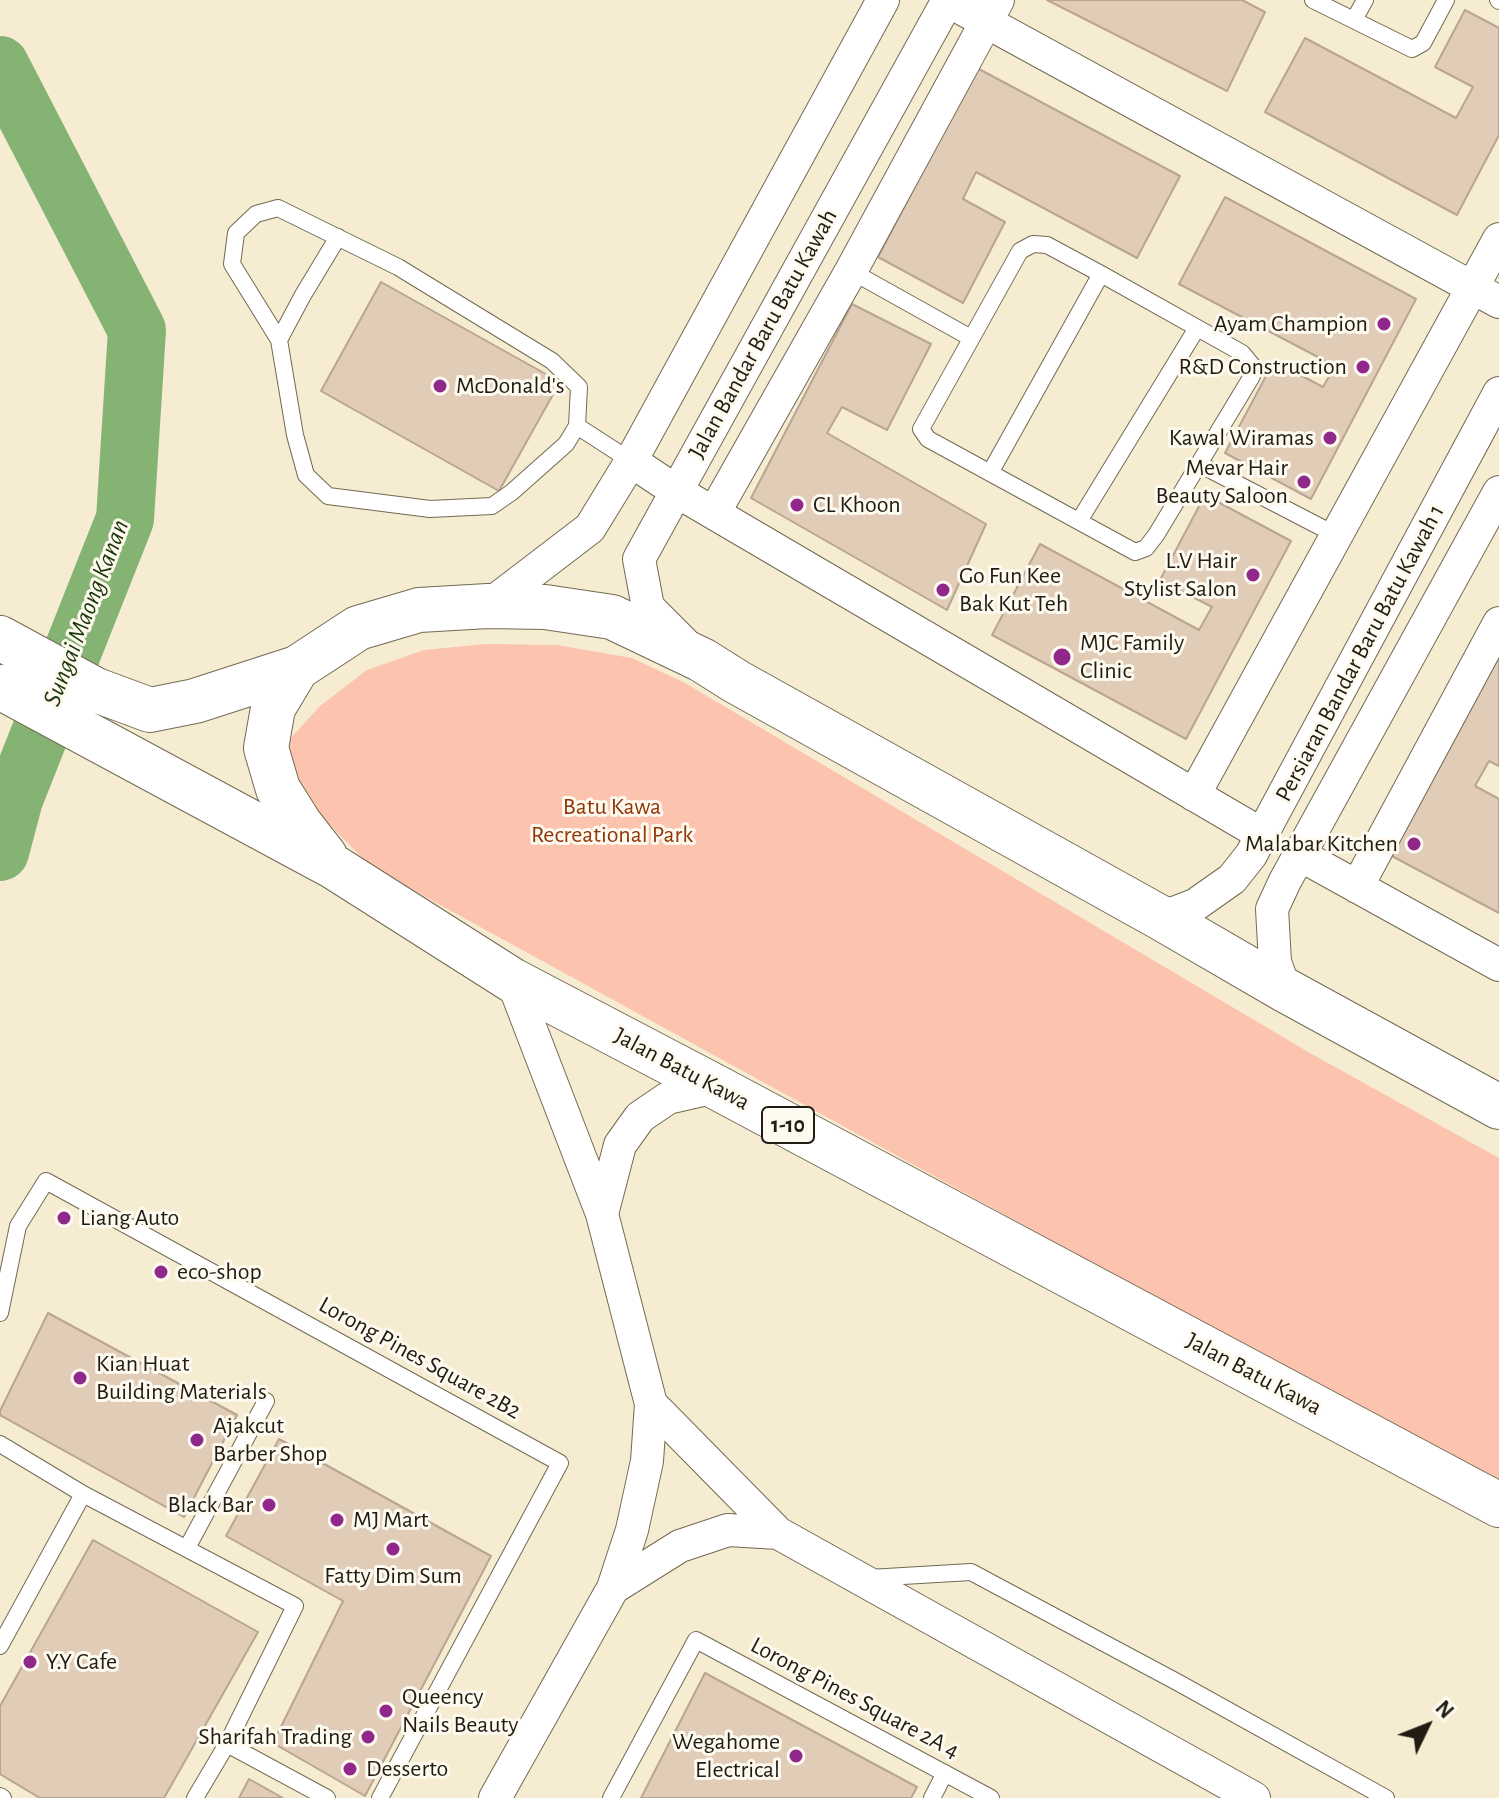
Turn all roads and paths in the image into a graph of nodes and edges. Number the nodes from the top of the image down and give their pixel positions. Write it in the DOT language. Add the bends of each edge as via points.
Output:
graph roads {
  1 [pos="883,0"];
  2 [pos="948,0"];
  3 [pos="1313,0"];
  4 [pos="1365,0"];
  5 [pos="1446,0"];
  6 [pos="992,11"];
  7 [pos="1354,20"];
  8 [pos="338,237"];
  9 [pos="1499,239"];
  10 [pos="851,271"];
  11 [pos="1101,274"];
  12 [pos="1486,295"];
  13 [pos="1197,328"];
  14 [pos="971,338"];
  15 [pos="279,340"];
  16 [pos="1499,393"];
  17 [pos="577,426"];
  18 [pos="631,461"];
  19 [pos="1199,464"];
  20 [pos="990,473"];
  21 [pos="676,491"];
  22 [pos="1499,492"];
  23 [pos="714,513"];
  24 [pos="1079,521"];
  25 [pos="1336,535"];
  26 [pos="488,606"];
  27 [pos="1498,627"];
  28 [pos="8,642"];
  29 [pos="702,660"];
  30 [pos="297,668"];
  31 [pos="3,688"];
  32 [pos="1194,795"];
  33 [pos="1263,835"];
  34 [pos="1300,855"];
  35 [pos="334,867"];
  36 [pos="1357,887"];
  37 [pos="1161,918"];
  38 [pos="1499,965"];
  39 [pos="512,980"];
  40 [pos="1285,990"];
  41 [pos="716,1087"];
  42 [pos="1499,1107"];
  43 [pos="602,1214"];
  44 [pos="0,1313"];
  45 [pos="266,1401"];
  46 [pos="651,1404"];
  47 [pos="0,1444"];
  48 [pos="83,1494"];
  49 [pos="1499,1505"];
  50 [pos="778,1533"];
  51 [pos="187,1548"];
  52 [pos="862,1579"];
  53 [pos="613,1588"];
  54 [pos="0,1646"];
  55 [pos="227,1744"];
  56 [pos="945,1773"];
  57 [pos="195,1798"];
  58 [pos="327,1798"];
  59 [pos="380,1798"];
  60 [pos="495,1798"];
  61 [pos="611,1798"];
  62 [pos="932,1798"];
  63 [pos="991,1798"];
  64 [pos="1254,1798"];
  65 [pos="1386,1798"];
  1 -- 18 [label="street"];
  2 -- 6 [label="street"];
  2 -- 21 [label="street, Jalan Bandar Baru Batu Kawah"];
  3 -- 7 [label="lane"];
  4 -- 7 [label="lane"];
  5 -- 7 [label="lane" via="1423,43 1412,49"];
  6 -- 10 [label="street"];
  6 -- 12 [label="street"];
  8 -- 15 [label="lane"];
  8 -- 15 [label="lane" via="278,208 256,214 236,233 232,264"];
  8 -- 17 [label="lane" via="398,267 552,361 579,387"];
  9 -- 12 [label="street"];
  10 -- 14 [label="lane"];
  10 -- 23 [label="street"];
  11 -- 13 [label="lane"];
  11 -- 14 [label="lane" via="1047,245 1033,244 1020,251"];
  11 -- 20 [label="lane"];
  12 -- 25 [label="street"];
  13 -- 19 [label="lane" via="1242,353 1252,365 1252,376"];
  13 -- 24 [label="lane"];
  14 -- 20 [label="lane" via="921,429 928,439"];
  15 -- 17 [label="lane" via="306,475 328,496 430,509 492,506 566,444"];
  16 -- 33 [label="street, Persiaran Bandar Baru Batu Kawah 1"];
  17 -- 18 [label="lane"];
  18 -- 21 [label="street"];
  18 -- 26 [label="street" via="590,528"];
  19 -- 24 [label="lane" via="1146,548 1135,552"];
  19 -- 25 [label="lane"];
  20 -- 24 [label="lane"];
  21 -- 23 [label="street"];
  21 -- 29 [label="street, Jalan Bandar Baru Batu Kawah" via="639,559 648,607"];
  22 -- 34 [label="street, Persiaran Bandar Baru Batu Kawah 1"];
  23 -- 32 [label="street"];
  25 -- 32 [label="street"];
  26 -- 29 [label="highway" via="545,607 612,617"];
  26 -- 30 [label="highway" via="419,610 358,628"];
  27 -- 36 [label="street"];
  28 -- 30 [label="highway" via="96,690 150,710"];
  29 -- 37 [label="highway"];
  30 -- 35 [label="highway" via="273,708 266,748 278,789"];
  31 -- 35 [label="highway, Jalan Batu Kawa / 1-10"];
  32 -- 33 [label="street"];
  33 -- 37 [label="street, Persiaran Bandar Baru Batu Kawah 1" via="1232,879 1195,905"];
  34 -- 36 [label="street"];
  34 -- 40 [label="street, Persiaran Bandar Baru Batu Kawah 1" via="1272,909 1275,962"];
  35 -- 39 [label="highway, Jalan Batu Kawa / 1-10"];
  36 -- 38 [label="street"];
  37 -- 40 [label="highway"];
  39 -- 41 [label="highway, Jalan Batu Kawa / 1-10"];
  39 -- 43 [label="street"];
  40 -- 42 [label="highway"];
  41 -- 43 [label="street" via="668,1098 640,1117 620,1145"];
  41 -- 49 [label="highway, Jalan Batu Kawa / 1-10"];
  43 -- 46 [label="street"];
  44 -- 59 [label="lane, Lorong Pines Square 2B2" via="18,1226 46,1181 560,1463"];
  45 -- 51 [label="lane"];
  46 -- 50 [label="street"];
  46 -- 53 [label="street" via="647,1461"];
  47 -- 48 [label="lane"];
  48 -- 51 [label="lane"];
  48 -- 54 [label="lane"];
  50 -- 52 [label="street"];
  50 -- 53 [label="street" via="728,1530 680,1546"];
  51 -- 55 [label="lane" via="295,1606"];
  52 -- 64 [label="street"];
  52 -- 65 [label="lane" via="971,1572"];
  53 -- 60 [label="street"];
  55 -- 57 [label="lane"];
  55 -- 58 [label="lane"];
  56 -- 61 [label="lane, Lorong Pines Square 2A 4" via="696,1640"];
  56 -- 62 [label="lane"];
  56 -- 63 [label="lane, Lorong Pines Square 2A 4"];
}
